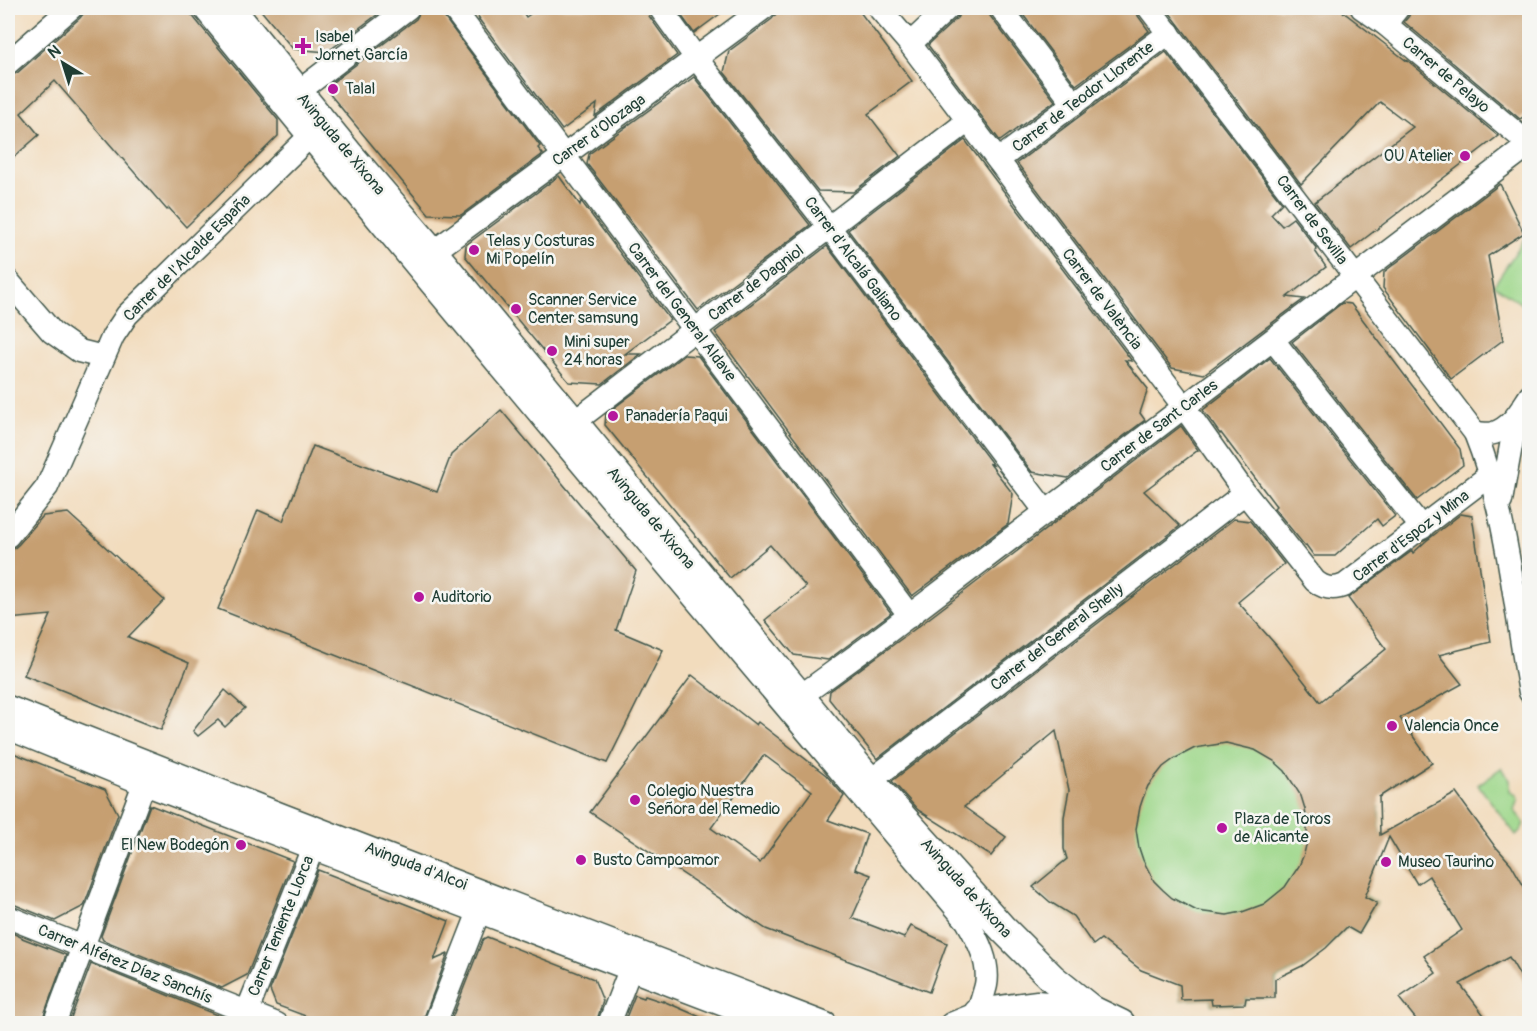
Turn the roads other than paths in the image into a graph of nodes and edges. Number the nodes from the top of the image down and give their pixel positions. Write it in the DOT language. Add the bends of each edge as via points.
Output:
graph roads {
  1 [pos="204,8"];
  2 [pos="230,8"];
  3 [pos="408,8"];
  4 [pos="453,8"];
  5 [pos="660,8"];
  6 [pos="764,8"];
  7 [pos="879,8"];
  8 [pos="948,8"];
  9 [pos="1001,8"];
  10 [pos="1149,8"];
  11 [pos="1362,8"];
  12 [pos="57,12"];
  13 [pos="1391,16"];
  14 [pos="1168,33"];
  15 [pos="910,44"];
  16 [pos="696,58"];
  17 [pos="8,63"];
  18 [pos="298,92"];
  19 [pos="1074,104"];
  20 [pos="968,122"];
  21 [pos="317,131"];
  22 [pos="1529,144"];
  23 [pos="564,155"];
  24 [pos="998,160"];
  25 [pos="829,227"];
  26 [pos="433,252"];
  27 [pos="1355,277"];
  28 [pos="8,281"];
  29 [pos="694,329"];
  30 [pos="1273,340"];
  31 [pos="103,357"];
  32 [pos="1530,396"];
  33 [pos="1184,407"];
  34 [pos="1516,418"];
  35 [pos="573,423"];
  36 [pos="1475,433"];
  37 [pos="1490,475"];
  38 [pos="1245,493"];
  39 [pos="1499,508"];
  40 [pos="1046,512"];
  41 [pos="1422,528"];
  42 [pos="8,536"];
  43 [pos="1328,588"];
  44 [pos="910,616"];
  45 [pos="1530,692"];
  46 [pos="794,702"];
  47 [pos="8,707"];
  48 [pos="8,725"];
  49 [pos="145,781"];
  50 [pos="870,781"];
  51 [pos="317,837"];
  52 [pos="480,909"];
  53 [pos="8,917"];
  54 [pos="83,947"];
  55 [pos="634,958"];
  56 [pos="1092,1010"];
  57 [pos="245,1018"];
  58 [pos="989,1018"];
  59 [pos="54,1023"];
  60 [pos="277,1023"];
  61 [pos="435,1023"];
  62 [pos="609,1023"];
  63 [pos="782,1023"];
  64 [pos="826,1023"];
  65 [pos="951,1023"];
  66 [pos="1121,1023"];
  1 -- 21 [label="street, Avinguda de Xixona"];
  2 -- 18 [label="main road, Avinguda de Xixona"];
  3 -- 18 [label="street"];
  4 -- 23 [label="street, Carrer del General Aldave"];
  5 -- 16 [label="street, Carrer d'Alcalá Galiano"];
  6 -- 16 [label="street, Carrer d'Olozaga"];
  7 -- 15 [label="street, Carrer de València"];
  8 -- 15 [label="street"];
  9 -- 19 [label="street"];
  10 -- 14 [label="street, Carrer de Sevilla"];
  11 -- 13 [label="street, Carrer de Pelayo"];
  12 -- 17 [label="street"];
  13 -- 22 [label="street, Carrer de Pelayo"];
  14 -- 19 [label="street, Carrer de Teodor Llorente"];
  14 -- 27 [label="street, Carrer de Sevilla"];
  15 -- 20 [label="street, Carrer de València"];
  16 -- 23 [label="street, Carrer d'Olozaga"];
  16 -- 25 [label="street, Carrer d'Alcalá Galiano"];
  18 -- 21 [label="main road, Avinguda de Xixona"];
  19 -- 24 [label="street, Carrer de Teodor Llorente"];
  20 -- 24 [label="street, Carrer de València"];
  20 -- 25 [label="street, Carrer de Dagniol"];
  21 -- 26 [label="main road, Avinguda de Xixona"];
  21 -- 31 [label="street, Carrer de l'Alcalde España" via="127,315"];
  21 -- 46 [label="street, Avinguda de Xixona" via="561,439"];
  22 -- 27 [label="street, Carrer de Sant Carles"];
  23 -- 26 [label="street, Carrer d'Olozaga"];
  23 -- 29 [label="street, Carrer del General Aldave"];
  24 -- 33 [label="street, Carrer de València"];
  25 -- 29 [label="street, Carrer de Dagniol"];
  25 -- 40 [label="street, Carrer d'Alcalá Galiano"];
  26 -- 35 [label="main road, Avinguda de Xixona"];
  27 -- 30 [label="street, Carrer de Sant Carles"];
  27 -- 36 [label="street, Carrer de Sevilla"];
  28 -- 31 [label="street" via="52,332 79,351"];
  29 -- 35 [label="street, Carrer de Dagniol"];
  29 -- 44 [label="street, Carrer del General Aldave"];
  30 -- 33 [label="street, Carrer de Sant Carles"];
  30 -- 41 [label="street"];
  31 -- 42 [label="street, Carrer de l'Alcalde España" via="47,487"];
  32 -- 34 [label="street"];
  33 -- 38 [label="street, Carrer de València"];
  33 -- 40 [label="street, Carrer de Sant Carles"];
  34 -- 36 [label="street" via="1492,434"];
  34 -- 39 [label="street, Carrer de Sevilla"];
  35 -- 46 [label="main road, Avinguda de Xixona"];
  36 -- 37 [label="street, Carrer de Sevilla"];
  37 -- 39 [label="street, Carrer de Sevilla"];
  37 -- 41 [label="street, Carrer d'Espoz y Mina"];
  38 -- 43 [label="street, Carrer de València" via="1315,581"];
  38 -- 50 [label="street, Carrer del General Shelly"];
  39 -- 45 [label="street, Carrer de Sevilla"];
  40 -- 44 [label="street, Carrer de Sant Carles"];
  41 -- 43 [label="street, Carrer d'Espoz y Mina" via="1346,585"];
  44 -- 46 [label="street, Carrer de Sant Carles"];
  46 -- 50 [label="main road, Avinguda de Xixona"];
  46 -- 58 [label="street, Avinguda de Xixona" via="968,921 985,963"];
  47 -- 51 [label="street, Avinguda d'Alcoi"];
  48 -- 49 [label="main road, Avinguda d'Alcoi"];
  49 -- 51 [label="main road, Avinguda d'Alcoi"];
  49 -- 54 [label="street"];
  50 -- 56 [label="main road, Avinguda de Xixona" via="1003,929 1052,978"];
  51 -- 52 [label="main road, Avinguda d'Alcoi"];
  51 -- 55 [label="street, Avinguda d'Alcoi"];
  51 -- 57 [label="street, Carrer Teniente Llorca"];
  52 -- 55 [label="main road, Avinguda d'Alcoi"];
  52 -- 61 [label="street"];
  53 -- 54 [label="street, Carrer Alférez Díaz Sanchís"];
  54 -- 57 [label="street, Carrer Alférez Díaz Sanchís"];
  54 -- 59 [label="street"];
  55 -- 62 [label="street"];
  55 -- 63 [label="main road, Avinguda d'Alcoi"];
  55 -- 64 [label="street, Avinguda d'Alcoi"];
  56 -- 58 [label="main road" via="1036,1005"];
  56 -- 66 [label="main road"];
  57 -- 60 [label="street, Carrer Alférez Díaz Sanchís"];
  58 -- 65 [label="street"];
}
